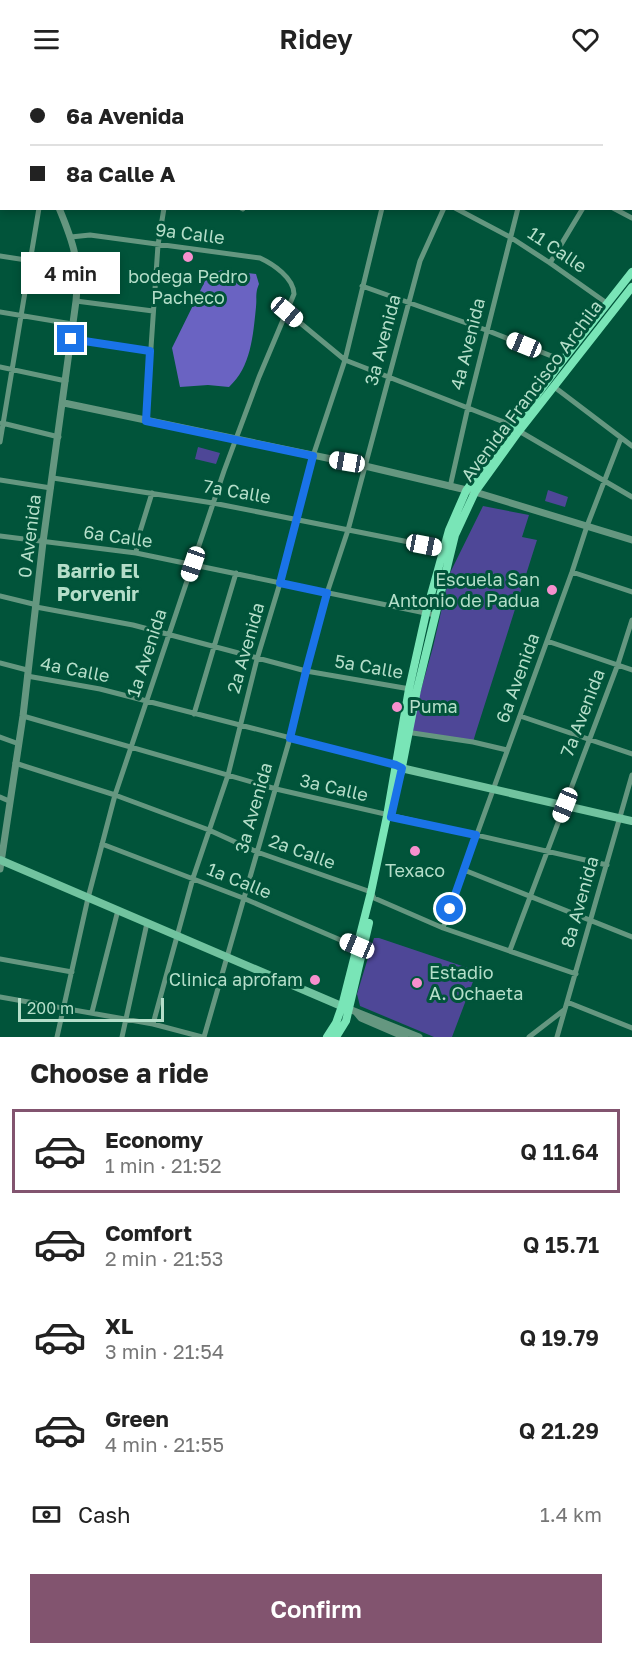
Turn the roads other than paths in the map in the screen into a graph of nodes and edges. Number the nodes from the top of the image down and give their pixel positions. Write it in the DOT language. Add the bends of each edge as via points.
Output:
graph roads {
  1 [pos="39,210"];
  2 [pos="60,210"];
  3 [pos="164,210"];
  4 [pos="381,210"];
  5 [pos="443,210"];
  6 [pos="459,210"];
  7 [pos="517,210"];
  8 [pos="582,210"];
  9 [pos="618,210"];
  10 [pos="632,218"];
  11 [pos="71,237"];
  12 [pos="510,237"];
  13 [pos="158,245"];
  14 [pos="0,256"];
  15 [pos="31,261"];
  16 [pos="550,263"];
  17 [pos="78,268"];
  18 [pos="632,272"];
  19 [pos="362,286"];
  20 [pos="294,287"];
  21 [pos="632,287"];
  22 [pos="76,301"];
  23 [pos="409,302"];
  24 [pos="608,304"];
  25 [pos="153,311"];
  26 [pos="0,312"];
  27 [pos="287,312"];
  28 [pos="22,316"];
  29 [pos="72,324"];
  30 [pos="486,330"];
  31 [pos="71,339"];
  32 [pos="150,351"];
  33 [pos="345,360"];
  34 [pos="567,363"];
  35 [pos="0,367"];
  36 [pos="12,369"];
  37 [pos="389,377"];
  38 [pos="66,381"];
  39 [pos="550,384"];
  40 [pos="64,403"];
  41 [pos="468,407"];
  42 [pos="146,421"];
  43 [pos="2,423"];
  44 [pos="516,428"];
  45 [pos="59,437"];
  46 [pos="621,438"];
  47 [pos="235,440"];
  48 [pos="0,442"];
  49 [pos="632,446"];
  50 [pos="313,456"];
  51 [pos="365,466"];
  52 [pos="53,478"];
  53 [pos="0,480"];
  54 [pos="604,481"];
  55 [pos="450,487"];
  56 [pos="51,488"];
  57 [pos="470,492"];
  58 [pos="152,493"];
  59 [pos="632,497"];
  60 [pos="213,503"];
  61 [pos="296,519"];
  62 [pos="587,526"];
  63 [pos="348,530"];
  64 [pos="0,536"];
  65 [pos="632,540"];
  66 [pos="43,542"];
  67 [pos="447,550"];
  68 [pos="136,553"];
  69 [pos="193,564"];
  70 [pos="572,572"];
  71 [pos="236,573"];
  72 [pos="280,583"];
  73 [pos="632,591"];
  74 [pos="327,593"];
  75 [pos="0,596"];
  76 [pos="36,607"];
  77 [pos="430,614"];
  78 [pos="632,620"];
  79 [pos="169,636"];
  80 [pos="547,641"];
  81 [pos="214,647"];
  82 [pos="257,659"];
  83 [pos="2,663"];
  84 [pos="618,664"];
  85 [pos="632,670"];
  86 [pos="306,671"];
  87 [pos="0,672"];
  88 [pos="27,673"];
  89 [pos="413,690"];
  90 [pos="147,701"];
  91 [pos="194,714"];
  92 [pos="23,716"];
  93 [pos="520,716"];
  94 [pos="240,726"];
  95 [pos="405,732"];
  96 [pos="0,737"];
  97 [pos="290,738"];
  98 [pos="589,740"];
  99 [pos="19,744"];
  100 [pos="131,747"];
  101 [pos="507,750"];
  102 [pos="632,754"];
  103 [pos="15,764"];
  104 [pos="399,767"];
  105 [pos="228,775"];
  106 [pos="632,775"];
  107 [pos="276,789"];
  108 [pos="493,789"];
  109 [pos="115,795"];
  110 [pos="0,797"];
  111 [pos="9,801"];
  112 [pos="565,805"];
  113 [pos="389,816"];
  114 [pos="620,818"];
  115 [pos="632,821"];
  116 [pos="209,830"];
  117 [pos="476,835"];
  118 [pos="102,844"];
  119 [pos="257,852"];
  120 [pos="547,852"];
  121 [pos="1,860"];
  122 [pos="606,865"];
  123 [pos="0,869"];
  124 [pos="464,870"];
  125 [pos="193,878"];
  126 [pos="372,895"];
  127 [pos="530,896"];
  128 [pos="88,898"];
  129 [pos="243,898"];
  130 [pos="118,910"];
  131 [pos="591,921"];
  132 [pos="147,923"];
  133 [pos="443,928"];
  134 [pos="176,935"];
  135 [pos="632,937"];
  136 [pos="360,948"];
  137 [pos="510,950"];
  138 [pos="226,957"];
  139 [pos="0,959"];
  140 [pos="72,972"];
  141 [pos="576,974"];
  142 [pos="0,997"];
  143 [pos="567,1002"];
  144 [pos="64,1009"];
  145 [pos="349,1009"];
  146 [pos="565,1009"];
  147 [pos="92,1012"];
  148 [pos="126,1020"];
  149 [pos="153,1024"];
  150 [pos="632,1029"];
  151 [pos="57,1037"];
  152 [pos="122,1037"];
  153 [pos="203,1037"];
  154 [pos="327,1037"];
  155 [pos="336,1037"];
  156 [pos="405,1037"];
  157 [pos="419,1037"];
  158 [pos="529,1037"];
  159 [pos="557,1037"];
  1 -- 15 [label="street"];
  2 -- 11 [label="street, 0 Avenida"];
  3 -- 13 [label="street"];
  4 -- 19 [label="street, 2a Avenida"];
  5 -- 23 [label="street, 3a Avenida" via="420,261"];
  6 -- 12 [label="street, 11 Calle"];
  7 -- 12 [label="street, 4a Avenida"];
  8 -- 16 [label="street"];
  9 -- 10 [label="street"];
  11 -- 13 [label="street, 9a Calle" via="90,235"];
  11 -- 17 [label="street, 0 Avenida"];
  12 -- 16 [label="street, 11 Calle"];
  12 -- 30 [label="street, 4a Avenida"];
  13 -- 20 [label="street, 9a Calle" via="260,258"];
  13 -- 25 [label="street"];
  14 -- 15 [label="street"];
  15 -- 17 [label="street"];
  15 -- 28 [label="street"];
  16 -- 24 [label="street, 11 Calle"];
  17 -- 22 [label="street, 0 Avenida"];
  18 -- 24 [label="main road, Avenida Francisco Archila"];
  19 -- 23 [label="street"];
  19 -- 33 [label="street, 2a Avenida"];
  20 -- 27 [label="street, 1a Avenida"];
  21 -- 34 [label="main road, Avenida Francisco Archila"];
  22 -- 25 [label="street"];
  22 -- 29 [label="street, 0 Avenida"];
  23 -- 30 [label="street"];
  23 -- 37 [label="street, 3a Avenida"];
  24 -- 34 [label="main road, Avenida Francisco Archila"];
  25 -- 32 [label="street"];
  26 -- 28 [label="street"];
  27 -- 33 [label="street"];
  27 -- 47 [label="street, 1a Avenida"];
  28 -- 29 [label="street"];
  28 -- 36 [label="street"];
  29 -- 31 [label="street, 0 Avenida"];
  30 -- 34 [label="street"];
  30 -- 41 [label="street, 4a Avenida"];
  31 -- 32 [label="street"];
  31 -- 38 [label="street, 0 Avenida"];
  32 -- 42 [label="street"];
  33 -- 37 [label="street"];
  33 -- 50 [label="street, 2a Avenida"];
  34 -- 39 [label="main road, Avenida Francisco Archila"];
  35 -- 36 [label="street"];
  36 -- 38 [label="street"];
  36 -- 43 [label="street"];
  37 -- 41 [label="street"];
  37 -- 51 [label="street, 3a Avenida"];
  38 -- 40 [label="street, 0 Avenida"];
  39 -- 44 [label="main road, Avenida Francisco Archila"];
  39 -- 46 [label="street"];
  40 -- 42 [label="street"];
  40 -- 45 [label="street, 0 Avenida"];
  41 -- 44 [label="street"];
  41 -- 55 [label="street, 4a Avenida"];
  42 -- 47 [label="street"];
  43 -- 45 [label="street"];
  43 -- 48 [label="street"];
  44 -- 54 [label="street"];
  44 -- 57 [label="main road, Avenida Francisco Archila"];
  45 -- 52 [label="street, 0 Avenida"];
  46 -- 49 [label="street"];
  46 -- 54 [label="street, 6a Avenida"];
  47 -- 50 [label="street"];
  47 -- 60 [label="street, 1a Avenida"];
  50 -- 51 [label="street"];
  50 -- 61 [label="street, 2a Avenida"];
  51 -- 55 [label="street"];
  51 -- 63 [label="street, 3a Avenida"];
  52 -- 56 [label="street, 0 Avenida"];
  52 -- 58 [label="street, 7a Calle"];
  53 -- 56 [label="street"];
  54 -- 59 [label="street"];
  54 -- 62 [label="street, 6a Avenida"];
  55 -- 57 [label="street"];
  56 -- 66 [label="street, 0 Avenida"];
  57 -- 62 [label="street"];
  57 -- 67 [label="main road, Avenida Francisco Archila" via="449,530"];
  58 -- 60 [label="street, 7a Calle"];
  58 -- 68 [label="street"];
  60 -- 61 [label="street, 7a Calle"];
  60 -- 69 [label="street, 1a Avenida"];
  61 -- 63 [label="street, 7a Calle"];
  61 -- 72 [label="street, 2a Avenida"];
  62 -- 65 [label="street"];
  62 -- 70 [label="street, 6a Avenida"];
  63 -- 67 [label="street, 7a Calle"];
  63 -- 74 [label="street, 3a Avenida"];
  64 -- 66 [label="street, 6a Calle"];
  66 -- 68 [label="street, 6a Calle"];
  66 -- 76 [label="street, 0 Avenida"];
  67 -- 77 [label="main road, Avenida Francisco Archila"];
  68 -- 69 [label="street, 6a Calle"];
  69 -- 71 [label="street, 6a Calle"];
  69 -- 79 [label="street, 1a Avenida"];
  70 -- 73 [label="street"];
  70 -- 80 [label="street, 6a Avenida"];
  71 -- 72 [label="street, 6a Calle"];
  71 -- 81 [label="street"];
  72 -- 74 [label="street, 6a Calle"];
  72 -- 82 [label="street, 2a Avenida"];
  74 -- 77 [label="street, 6a Calle"];
  74 -- 86 [label="street, 3a Avenida"];
  75 -- 76 [label="street"];
  76 -- 79 [label="street, 5a Calle"];
  76 -- 88 [label="street, 0 Avenida"];
  77 -- 89 [label="main road, Avenida Francisco Archila"];
  78 -- 84 [label="street, 7a Avenida"];
  79 -- 81 [label="street, 5a Calle"];
  79 -- 90 [label="street, 1a Avenida"];
  80 -- 84 [label="street"];
  80 -- 93 [label="street, 6a Avenida"];
  81 -- 82 [label="street, 5a Calle"];
  81 -- 91 [label="street"];
  82 -- 86 [label="street, 5a Calle"];
  82 -- 94 [label="street, 2a Avenida"];
  83 -- 87 [label="street"];
  83 -- 88 [label="street, 4a Calle"];
  84 -- 85 [label="street"];
  84 -- 98 [label="street, 7a Avenida"];
  86 -- 89 [label="street, 5a Calle"];
  86 -- 97 [label="street, 3a Avenida"];
  88 -- 90 [label="street, 4a Calle"];
  88 -- 92 [label="street, 0 Avenida"];
  89 -- 95 [label="main road, Avenida Francisco Archila"];
  90 -- 91 [label="street, 4a Calle"];
  90 -- 100 [label="street, 1a Avenida"];
  91 -- 94 [label="street, 4a Calle"];
  92 -- 99 [label="street, 0 Avenida"];
  92 -- 100 [label="street, 3a Calle"];
  93 -- 98 [label="street"];
  93 -- 101 [label="street, 6a Avenida"];
  94 -- 97 [label="street, 4a Calle"];
  94 -- 105 [label="street, 2a Avenida"];
  95 -- 101 [label="street"];
  95 -- 104 [label="main road, Avenida Francisco Archila"];
  96 -- 99 [label="street"];
  97 -- 104 [label="street, 4a Calle"];
  97 -- 107 [label="street, 3a Avenida"];
  98 -- 102 [label="street"];
  98 -- 112 [label="street, 7a Avenida"];
  99 -- 103 [label="street, 0 Avenida"];
  100 -- 105 [label="street, 3a Calle"];
  100 -- 109 [label="street, 1a Avenida"];
  101 -- 108 [label="street, 6a Avenida"];
  103 -- 109 [label="street, 2a Calle"];
  103 -- 111 [label="street, 0 Avenida"];
  104 -- 108 [label="main road"];
  104 -- 113 [label="main road, Avenida Francisco Archila"];
  105 -- 107 [label="street, 3a Calle"];
  105 -- 116 [label="street, 2a Avenida"];
  106 -- 114 [label="street, 8a Avenida"];
  107 -- 113 [label="street, 3a Calle"];
  107 -- 119 [label="street, 3a Avenida"];
  108 -- 112 [label="main road"];
  108 -- 117 [label="street, 6a Avenida"];
  109 -- 116 [label="street, 2a Calle"];
  109 -- 118 [label="street, 1a Avenida"];
  110 -- 111 [label="street"];
  111 -- 121 [label="street, 0 Avenida"];
  112 -- 114 [label="main road"];
  112 -- 120 [label="street, 7a Avenida"];
  113 -- 117 [label="street, 3a Calle"];
  113 -- 126 [label="main road, Avenida Francisco Archila"];
  114 -- 115 [label="main road"];
  114 -- 122 [label="street, 8a Avenida"];
  116 -- 119 [label="street, 2a Calle"];
  116 -- 125 [label="street, 2a Avenida"];
  117 -- 120 [label="street, 3a Calle"];
  117 -- 124 [label="street, 6a Avenida"];
  118 -- 125 [label="street, 1a Calle"];
  118 -- 128 [label="street, 1a Avenida"];
  119 -- 126 [label="street, 2a Calle"];
  119 -- 129 [label="street, 3a Avenida"];
  120 -- 122 [label="street, 3a Calle"];
  120 -- 127 [label="street, 7a Avenida"];
  121 -- 123 [label="street, 0 Avenida"];
  121 -- 128 [label="main road"];
  122 -- 131 [label="street, 8a Avenida"];
  124 -- 127 [label="street"];
  124 -- 133 [label="street, 6a Avenida"];
  125 -- 129 [label="street, 1a Calle"];
  125 -- 134 [label="street, 2a Avenida"];
  126 -- 133 [label="street, 2a Calle"];
  126 -- 136 [label="main road, Avenida Francisco Archila"];
  127 -- 131 [label="street"];
  127 -- 137 [label="street, 7a Avenida"];
  128 -- 130 [label="main road"];
  128 -- 140 [label="street, 1a Avenida"];
  129 -- 136 [label="street, 1a Calle"];
  129 -- 138 [label="street, 3a Avenida"];
  130 -- 132 [label="main road"];
  130 -- 147 [label="street"];
  131 -- 135 [label="street"];
  131 -- 141 [label="street, 8a Avenida"];
  132 -- 134 [label="main road"];
  132 -- 148 [label="street"];
  133 -- 137 [label="street, 2a Calle"];
  134 -- 138 [label="main road"];
  134 -- 149 [label="street, 2a Avenida"];
  136 -- 145 [label="main road, Avenida Francisco Archila"];
  137 -- 141 [label="street, 2a Calle"];
  138 -- 145 [label="main road"];
  138 -- 153 [label="street, 3a Avenida"];
  139 -- 140 [label="street"];
  140 -- 144 [label="street, 1a Avenida"];
  141 -- 143 [label="street, 8a Avenida"];
  142 -- 144 [label="street"];
  143 -- 146 [label="street, 8a Avenida"];
  143 -- 150 [label="street"];
  144 -- 147 [label="street"];
  144 -- 151 [label="street, 1a Avenida"];
  145 -- 154 [label="main road"];
  145 -- 155 [label="main road"];
  145 -- 156 [label="street"];
  145 -- 157 [label="street"];
  146 -- 158 [label="street"];
  146 -- 159 [label="street, 8a Avenida"];
  147 -- 148 [label="street"];
  148 -- 149 [label="street"];
  148 -- 152 [label="street"];
  149 -- 153 [label="street"];
}
